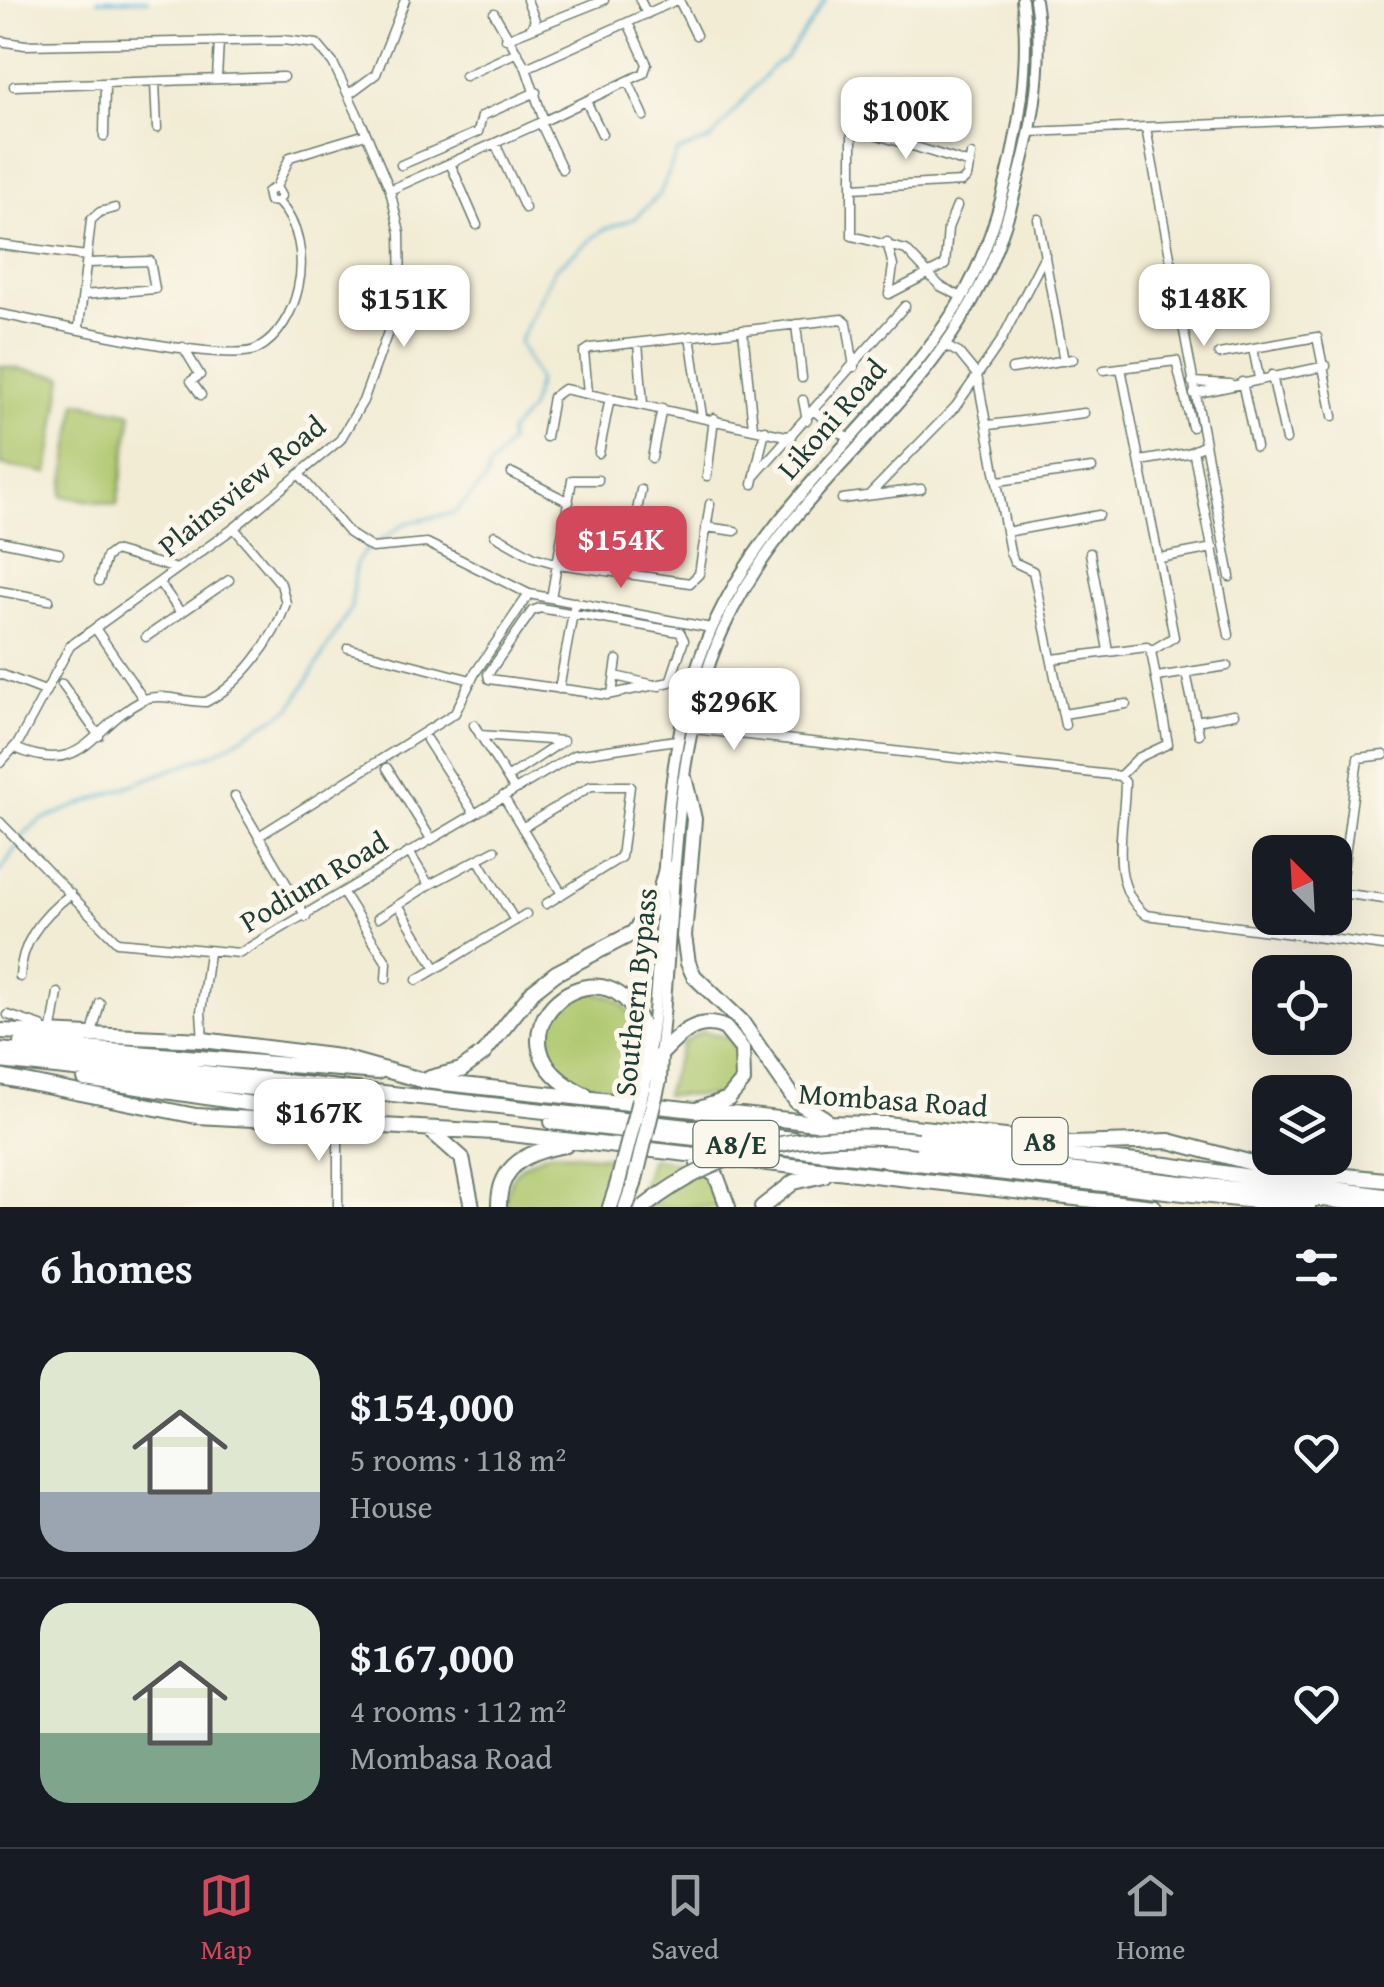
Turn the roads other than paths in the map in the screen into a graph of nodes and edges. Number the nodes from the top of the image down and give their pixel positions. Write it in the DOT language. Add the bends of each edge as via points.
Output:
graph roads {
  1 [pos="405,0"];
  2 [pos="527,0"];
  3 [pos="604,0"];
  4 [pos="640,0"];
  5 [pos="678,0"];
  6 [pos="1022,0"];
  7 [pos="1035,0"];
  8 [pos="494,12"];
  9 [pos="647,14"];
  10 [pos="628,23"];
  11 [pos="532,26"];
  12 [pos="696,34"];
  13 [pos="506,39"];
  14 [pos="0,41"];
  15 [pos="218,41"];
  16 [pos="517,52"];
  17 [pos="526,68"];
  18 [pos="464,76"];
  19 [pos="283,77"];
  20 [pos="218,78"];
  21 [pos="155,82"];
  22 [pos="104,84"];
  23 [pos="629,84"];
  24 [pos="14,86"];
  25 [pos="536,92"];
  26 [pos="349,94"];
  27 [pos="587,102"];
  28 [pos="852,111"];
  29 [pos="644,116"];
  30 [pos="1384,117"];
  31 [pos="542,123"];
  32 [pos="852,127"];
  33 [pos="157,128"];
  34 [pos="1146,128"];
  35 [pos="1030,132"];
  36 [pos="366,134"];
  37 [pos="602,134"];
  38 [pos="104,136"];
  39 [pos="467,137"];
  40 [pos="495,144"];
  41 [pos="474,152"];
  42 [pos="450,163"];
  43 [pos="401,166"];
  44 [pos="562,169"];
  45 [pos="852,188"];
  46 [pos="390,190"];
  47 [pos="957,206"];
  48 [pos="115,208"];
  49 [pos="525,208"];
  50 [pos="1038,219"];
  51 [pos="477,224"];
  52 [pos="887,242"];
  53 [pos="0,245"];
  54 [pos="1045,254"];
  55 [pos="88,259"];
  56 [pos="931,273"];
  57 [pos="84,295"];
  58 [pos="962,297"];
  59 [pos="906,306"];
  60 [pos="0,314"];
  61 [pos="796,324"];
  62 [pos="79,328"];
  63 [pos="743,330"];
  64 [pos="869,332"];
  65 [pos="690,336"];
  66 [pos="638,342"];
  67 [pos="944,344"];
  68 [pos="872,346"];
  69 [pos="183,347"];
  70 [pos="1253,348"];
  71 [pos="1219,354"];
  72 [pos="1326,366"];
  73 [pos="854,367"];
  74 [pos="1121,368"];
  75 [pos="1012,369"];
  76 [pos="1104,370"];
  77 [pos="977,375"];
  78 [pos="1272,375"];
  79 [pos="802,378"];
  80 [pos="1259,378"];
  81 [pos="1192,382"];
  82 [pos="1242,382"];
  83 [pos="1230,384"];
  84 [pos="588,392"];
  85 [pos="1194,394"];
  86 [pos="200,395"];
  87 [pos="610,398"];
  88 [pos="803,400"];
  89 [pos="643,404"];
  90 [pos="662,408"];
  91 [pos="814,411"];
  92 [pos="1084,413"];
  93 [pos="702,416"];
  94 [pos="1333,416"];
  95 [pos="714,418"];
  96 [pos="807,420"];
  97 [pos="990,425"];
  98 [pos="1192,426"];
  99 [pos="753,427"];
  100 [pos="765,430"];
  101 [pos="546,437"];
  102 [pos="792,437"];
  103 [pos="849,438"];
  104 [pos="1286,440"];
  105 [pos="1256,447"];
  106 [pos="1205,449"];
  107 [pos="599,453"];
  108 [pos="1191,454"];
  109 [pos="652,458"];
  110 [pos="1140,462"];
  111 [pos="1092,468"];
  112 [pos="512,473"];
  113 [pos="299,474"];
  114 [pos="756,474"];
  115 [pos="706,476"];
  116 [pos="598,480"];
  117 [pos="1000,481"];
  118 [pos="754,484"];
  119 [pos="921,488"];
  120 [pos="641,490"];
  121 [pos="869,495"];
  122 [pos="842,498"];
  123 [pos="569,502"];
  124 [pos="710,504"];
  125 [pos="1099,515"];
  126 [pos="706,527"];
  127 [pos="234,528"];
  128 [pos="735,531"];
  129 [pos="1006,532"];
  130 [pos="495,535"];
  131 [pos="0,541"];
  132 [pos="1213,548"];
  133 [pos="1090,552"];
  134 [pos="59,553"];
  135 [pos="1160,558"];
  136 [pos="558,564"];
  137 [pos="177,569"];
  138 [pos="626,572"];
  139 [pos="1230,577"];
  140 [pos="229,580"];
  141 [pos="99,581"];
  142 [pos="159,582"];
  143 [pos="0,591"];
  144 [pos="529,594"];
  145 [pos="551,598"];
  146 [pos="49,600"];
  147 [pos="575,602"];
  148 [pos="181,613"];
  149 [pos="572,616"];
  150 [pos="94,628"];
  151 [pos="717,629"];
  152 [pos="1229,634"];
  153 [pos="146,637"];
  154 [pos="348,648"];
  155 [pos="1108,650"];
  156 [pos="1151,652"];
  157 [pos="1054,658"];
  158 [pos="617,660"];
  159 [pos="1226,666"];
  160 [pos="1186,673"];
  161 [pos="0,674"];
  162 [pos="615,676"];
  163 [pos="1157,677"];
  164 [pos="471,680"];
  165 [pos="62,684"];
  166 [pos="663,686"];
  167 [pos="559,689"];
  168 [pos="45,691"];
  169 [pos="612,694"];
  170 [pos="144,700"];
  171 [pos="1126,704"];
  172 [pos="1063,714"];
  173 [pos="1234,714"];
  174 [pos="1196,721"];
  175 [pos="474,725"];
  176 [pos="1065,725"];
  177 [pos="693,729"];
  178 [pos="1199,734"];
  179 [pos="480,735"];
  180 [pos="99,736"];
  181 [pos="427,740"];
  182 [pos="676,740"];
  183 [pos="15,748"];
  184 [pos="1384,755"];
  185 [pos="0,762"];
  186 [pos="386,768"];
  187 [pos="1120,776"];
  188 [pos="507,778"];
  189 [pos="685,781"];
  190 [pos="514,789"];
  191 [pos="234,796"];
  192 [pos="502,796"];
  193 [pos="474,813"];
  194 [pos="0,822"];
  195 [pos="522,828"];
  196 [pos="258,836"];
  197 [pos="431,839"];
  198 [pos="495,850"];
  199 [pos="409,852"];
  200 [pos="478,859"];
  201 [pos="666,869"];
  202 [pos="429,885"];
  203 [pos="344,892"];
  204 [pos="70,894"];
  205 [pos="562,894"];
  206 [pos="1384,899"];
  207 [pos="546,904"];
  208 [pos="399,906"];
  209 [pos="526,914"];
  210 [pos="306,917"];
  211 [pos="378,918"];
  212 [pos="515,920"];
  213 [pos="1384,946"];
  214 [pos="208,953"];
  215 [pos="436,969"];
  216 [pos="20,976"];
  217 [pos="386,979"];
  218 [pos="417,980"];
  219 [pos="58,993"];
  220 [pos="100,1003"];
  221 [pos="8,1015"];
  222 [pos="0,1031"];
  223 [pos="52,1032"];
  224 [pos="92,1038"];
  225 [pos="203,1040"];
  226 [pos="0,1046"];
  227 [pos="655,1051"];
  228 [pos="0,1061"];
  229 [pos="400,1073"];
  230 [pos="0,1077"];
  231 [pos="652,1078"];
  232 [pos="425,1081"];
  233 [pos="345,1094"];
  234 [pos="595,1100"];
  235 [pos="693,1110"];
  236 [pos="332,1121"];
  237 [pos="845,1123"];
  238 [pos="426,1127"];
  239 [pos="581,1142"];
  240 [pos="1070,1144"];
  241 [pos="670,1152"];
  242 [pos="1104,1159"];
  243 [pos="840,1173"];
  244 [pos="1384,1180"];
  245 [pos="1384,1196"];
  246 [pos="615,1201"];
  247 [pos="1384,1206"];
  248 [pos="338,1207"];
  249 [pos="472,1207"];
  250 [pos="500,1207"];
  251 [pos="644,1207"];
  252 [pos="728,1207"];
  253 [pos="762,1207"];
  254 [pos="1154,1207"];
  255 [pos="1308,1207"];
  1 -- 26 [label="street" via="376,74"];
  2 -- 11 [label="street"];
  3 -- 11 [label="street"];
  4 -- 9 [label="street"];
  5 -- 9 [label="street"];
  5 -- 12 [label="street"];
  6 -- 58 [label="main road, Likoni Road" via="1025,64 1017,131 990,239"];
  7 -- 35 [label="main road, Likoni Road" via="1039,64"];
  8 -- 13 [label="street"];
  9 -- 10 [label="street"];
  10 -- 17 [label="street"];
  10 -- 23 [label="street" via="647,64"];
  11 -- 13 [label="street"];
  13 -- 16 [label="street"];
  14 -- 15 [label="street, Plainsview Road"];
  15 -- 20 [label="street"];
  15 -- 26 [label="street, Plainsview Road" via="313,42 326,51"];
  16 -- 17 [label="street"];
  16 -- 18 [label="street"];
  17 -- 25 [label="street"];
  19 -- 20 [label="street"];
  20 -- 21 [label="street"];
  21 -- 22 [label="street"];
  21 -- 33 [label="street"];
  22 -- 24 [label="street"];
  22 -- 38 [label="street"];
  23 -- 27 [label="street"];
  23 -- 29 [label="street"];
  25 -- 31 [label="street"];
  25 -- 39 [label="street" via="482,116 481,130"];
  26 -- 36 [label="street, Plainsview Road"];
  27 -- 31 [label="street"];
  27 -- 37 [label="street"];
  28 -- 32 [label="street"];
  30 -- 34 [label="street"];
  31 -- 40 [label="street"];
  31 -- 44 [label="street"];
  32 -- 45 [label="street"];
  32 -- 45 [label="street" via="970,160 962,182"];
  34 -- 35 [label="street"];
  34 -- 81 [label="street"];
  35 -- 67 [label="main road, Likoni Road" via="991,264"];
  36 -- 46 [label="street, Plainsview Road"];
  36 -- 69 [label="street" via="290,157 266,196 278,202 296,232 301,278 281,328 244,354"];
  39 -- 41 [label="street"];
  39 -- 43 [label="street"];
  40 -- 41 [label="street"];
  40 -- 49 [label="street"];
  41 -- 42 [label="street"];
  42 -- 46 [label="street"];
  42 -- 51 [label="street"];
  45 -- 52 [label="street" via="852,236"];
  46 -- 113 [label="street, Plainsview Road" via="404,261 396,317 346,434"];
  47 -- 56 [label="street" via="947,262"];
  48 -- 55 [label="street" via="91,220"];
  50 -- 54 [label="street"];
  52 -- 56 [label="street" via="912,253"];
  52 -- 56 [label="street" via="893,254 889,294"];
  53 -- 55 [label="street"];
  54 -- 75 [label="street" via="1069,360"];
  54 -- 77 [label="street"];
  55 -- 57 [label="street"];
  55 -- 57 [label="street" via="150,260 155,289"];
  56 -- 58 [label="street"];
  57 -- 62 [label="street"];
  58 -- 103 [label="main road, Likoni Road"];
  59 -- 68 [label="street"];
  60 -- 62 [label="street"];
  61 -- 63 [label="street"];
  61 -- 73 [label="street" via="846,320"];
  61 -- 79 [label="street"];
  62 -- 69 [label="street"];
  63 -- 65 [label="street"];
  63 -- 99 [label="street"];
  64 -- 68 [label="street"];
  65 -- 66 [label="street"];
  65 -- 93 [label="street"];
  66 -- 84 [label="street" via="585,350"];
  66 -- 89 [label="street"];
  67 -- 77 [label="street"];
  67 -- 151 [label="main road, Likoni Road" via="783,529"];
  68 -- 73 [label="street"];
  69 -- 86 [label="street" via="200,374 191,381"];
  70 -- 71 [label="street"];
  70 -- 72 [label="street" via="1317,337"];
  70 -- 80 [label="street"];
  72 -- 78 [label="street"];
  72 -- 94 [label="street"];
  73 -- 91 [label="street"];
  74 -- 76 [label="street"];
  74 -- 98 [label="street" via="1178,363"];
  74 -- 110 [label="street"];
  77 -- 97 [label="street"];
  77 -- 121 [label="street" via="950,414"];
  78 -- 80 [label="street"];
  78 -- 104 [label="street"];
  80 -- 82 [label="street"];
  81 -- 83 [label="street"];
  81 -- 85 [label="street"];
  82 -- 83 [label="street"];
  82 -- 105 [label="street"];
  83 -- 85 [label="street"];
  84 -- 87 [label="street"];
  84 -- 101 [label="street" via="555,394"];
  85 -- 106 [label="street"];
  87 -- 89 [label="street"];
  87 -- 107 [label="street"];
  88 -- 96 [label="street"];
  89 -- 90 [label="street"];
  90 -- 93 [label="street"];
  90 -- 109 [label="street"];
  91 -- 96 [label="street"];
  91 -- 103 [label="street"];
  92 -- 97 [label="street"];
  93 -- 95 [label="street"];
  95 -- 99 [label="street"];
  95 -- 115 [label="street"];
  96 -- 102 [label="street"];
  97 -- 117 [label="street"];
  99 -- 100 [label="street"];
  100 -- 102 [label="street"];
  100 -- 114 [label="street"];
  102 -- 114 [label="street"];
  103 -- 151 [label="main road, Likoni Road" via="764,537"];
  106 -- 108 [label="street"];
  106 -- 139 [label="street"];
  108 -- 110 [label="street"];
  108 -- 132 [label="street"];
  110 -- 135 [label="street"];
  111 -- 117 [label="street"];
  112 -- 123 [label="street"];
  113 -- 127 [label="street, Plainsview Road"];
  113 -- 144 [label="street" via="350,533 372,548 436,545"];
  114 -- 118 [label="street"];
  116 -- 123 [label="street" via="574,478"];
  117 -- 129 [label="street"];
  119 -- 121 [label="street"];
  120 -- 138 [label="street"];
  121 -- 122 [label="street"];
  123 -- 136 [label="street"];
  124 -- 126 [label="street"];
  125 -- 129 [label="street"];
  126 -- 128 [label="street"];
  126 -- 138 [label="street" via="695,580"];
  127 -- 137 [label="street, Plainsview Road"];
  127 -- 170 [label="street" via="284,589 280,618 253,661 213,698"];
  129 -- 157 [label="street" via="1014,562 1033,572"];
  130 -- 136 [label="street"];
  131 -- 134 [label="street"];
  132 -- 135 [label="street"];
  132 -- 152 [label="street"];
  133 -- 155 [label="street"];
  135 -- 156 [label="street" via="1174,637"];
  136 -- 138 [label="street"];
  136 -- 145 [label="street"];
  137 -- 141 [label="street" via="114,551"];
  137 -- 142 [label="street, Plainsview Road"];
  140 -- 148 [label="street"];
  142 -- 148 [label="street"];
  142 -- 150 [label="street, Plainsview Road"];
  143 -- 146 [label="street"];
  144 -- 145 [label="street"];
  144 -- 164 [label="street"];
  145 -- 147 [label="street"];
  147 -- 149 [label="street"];
  147 -- 151 [label="street"];
  148 -- 153 [label="street"];
  149 -- 166 [label="street" via="680,632 684,640"];
  149 -- 167 [label="street"];
  149 -- 167 [label="street" via="532,611 488,674 491,680"];
  150 -- 168 [label="street, Plainsview Road" via="68,649"];
  150 -- 170 [label="street"];
  151 -- 177 [label="main road, Likoni Road"];
  151 -- 182 [label="main road, Likoni Road" via="688,692"];
  154 -- 164 [label="street"];
  155 -- 156 [label="street"];
  155 -- 157 [label="street"];
  156 -- 163 [label="street"];
  157 -- 172 [label="street"];
  158 -- 162 [label="street"];
  159 -- 160 [label="street"];
  160 -- 163 [label="street"];
  160 -- 174 [label="street"];
  161 -- 168 [label="street"];
  162 -- 166 [label="street"];
  162 -- 169 [label="street"];
  163 -- 187 [label="street" via="1168,744"];
  164 -- 196 [label="street" via="452,716"];
  165 -- 180 [label="street"];
  166 -- 169 [label="street"];
  167 -- 169 [label="street"];
  168 -- 183 [label="street, Plainsview Road"];
  170 -- 180 [label="street"];
  171 -- 172 [label="street"];
  172 -- 176 [label="street"];
  173 -- 174 [label="street"];
  174 -- 178 [label="street"];
  175 -- 179 [label="street"];
  177 -- 187 [label="street"];
  177 -- 189 [label="main road, Likoni Road"];
  179 -- 188 [label="street"];
  179 -- 188 [label="street" via="563,741"];
  180 -- 183 [label="street" via="61,758"];
  181 -- 193 [label="street"];
  182 -- 190 [label="street, Podium Road" via="582,752"];
  182 -- 201 [label="main road, Likoni Road"];
  183 -- 185 [label="street, Plainsview Road"];
  184 -- 206 [label="street" via="1358,758 1340,893"];
  186 -- 197 [label="street"];
  187 -- 213 [label="street" via="1122,878 1130,900 1146,915"];
  188 -- 190 [label="street"];
  189 -- 227 [label="main road, Southern Bypass"];
  189 -- 237 [label="highway" via="694,820 684,936 694,976 741,1021 796,1102 818,1117"];
  190 -- 192 [label="street, Podium Road"];
  191 -- 196 [label="street"];
  192 -- 193 [label="street, Podium Road"];
  192 -- 195 [label="street"];
  193 -- 197 [label="street, Podium Road"];
  194 -- 204 [label="street, Podium Road"];
  195 -- 205 [label="street"];
  195 -- 205 [label="street" via="584,789 629,784 621,857"];
  196 -- 210 [label="street"];
  197 -- 199 [label="street, Podium Road"];
  198 -- 200 [label="street"];
  199 -- 202 [label="street"];
  199 -- 203 [label="street, Podium Road"];
  200 -- 202 [label="street"];
  200 -- 212 [label="street"];
  201 -- 227 [label="main road, Southern Bypass"];
  201 -- 232 [label="highway" via="656,902 633,933 533,991 472,1064"];
  202 -- 208 [label="street"];
  203 -- 210 [label="street, Podium Road"];
  203 -- 217 [label="street" via="387,964"];
  204 -- 214 [label="street, Podium Road" via="120,944"];
  204 -- 216 [label="street" via="45,914 22,956"];
  205 -- 207 [label="street"];
  208 -- 211 [label="street"];
  208 -- 215 [label="street"];
  209 -- 212 [label="street"];
  210 -- 214 [label="street, Podium Road" via="240,953"];
  212 -- 215 [label="street"];
  214 -- 225 [label="street"];
  215 -- 218 [label="street"];
  219 -- 223 [label="street"];
  220 -- 224 [label="street"];
  221 -- 223 [label="street"];
  222 -- 223 [label="highway, A8"];
  223 -- 224 [label="highway, A8"];
  224 -- 225 [label="highway, A8"];
  225 -- 229 [label="highway, A8" via="339,1057"];
  226 -- 229 [label="highway"];
  226 -- 233 [label="highway, A8/E"];
  227 -- 231 [label="highway, Southern Bypass"];
  227 -- 234 [label="highway" via="634,1011 606,987 578,988 554,1002 540,1030 541,1055 558,1080"];
  227 -- 235 [label="highway" via="703,1024 725,1028 737,1040 745,1073 738,1089"];
  228 -- 233 [label="highway, A8/E"];
  228 -- 236 [label="highway"];
  229 -- 232 [label="highway, A8"];
  230 -- 236 [label="highway, A8" via="196,1116"];
  231 -- 246 [label="highway, Southern Bypass, bridge"];
  231 -- 246 [label="highway, Southern Bypass, bridge" via="634,1184"];
  232 -- 234 [label="highway, A8"];
  233 -- 247 [label="highway, A8/E"];
  233 -- 255 [label="highway, A8/E"];
  234 -- 235 [label="highway, A8"];
  235 -- 237 [label="highway, Mombasa Road / A8"];
  236 -- 238 [label="highway, A8"];
  236 -- 248 [label="street"];
  237 -- 240 [label="highway, Mombasa Road / A8"];
  238 -- 239 [label="highway, A8"];
  238 -- 249 [label="highway" via="462,1158"];
  239 -- 241 [label="highway, A8"];
  239 -- 250 [label="highway" via="522,1158 506,1174"];
  240 -- 242 [label="highway"];
  240 -- 244 [label="highway, Mombasa Road / A8" via="1169,1141 1271,1168"];
  241 -- 243 [label="highway, A8"];
  241 -- 252 [label="highway" via="716,1175"];
  242 -- 245 [label="highway"];
  242 -- 251 [label="highway, bridge" via="830,1136 768,1145 714,1164"];
  243 -- 253 [label="highway" via="794,1182"];
  243 -- 254 [label="highway, A8"];
}
